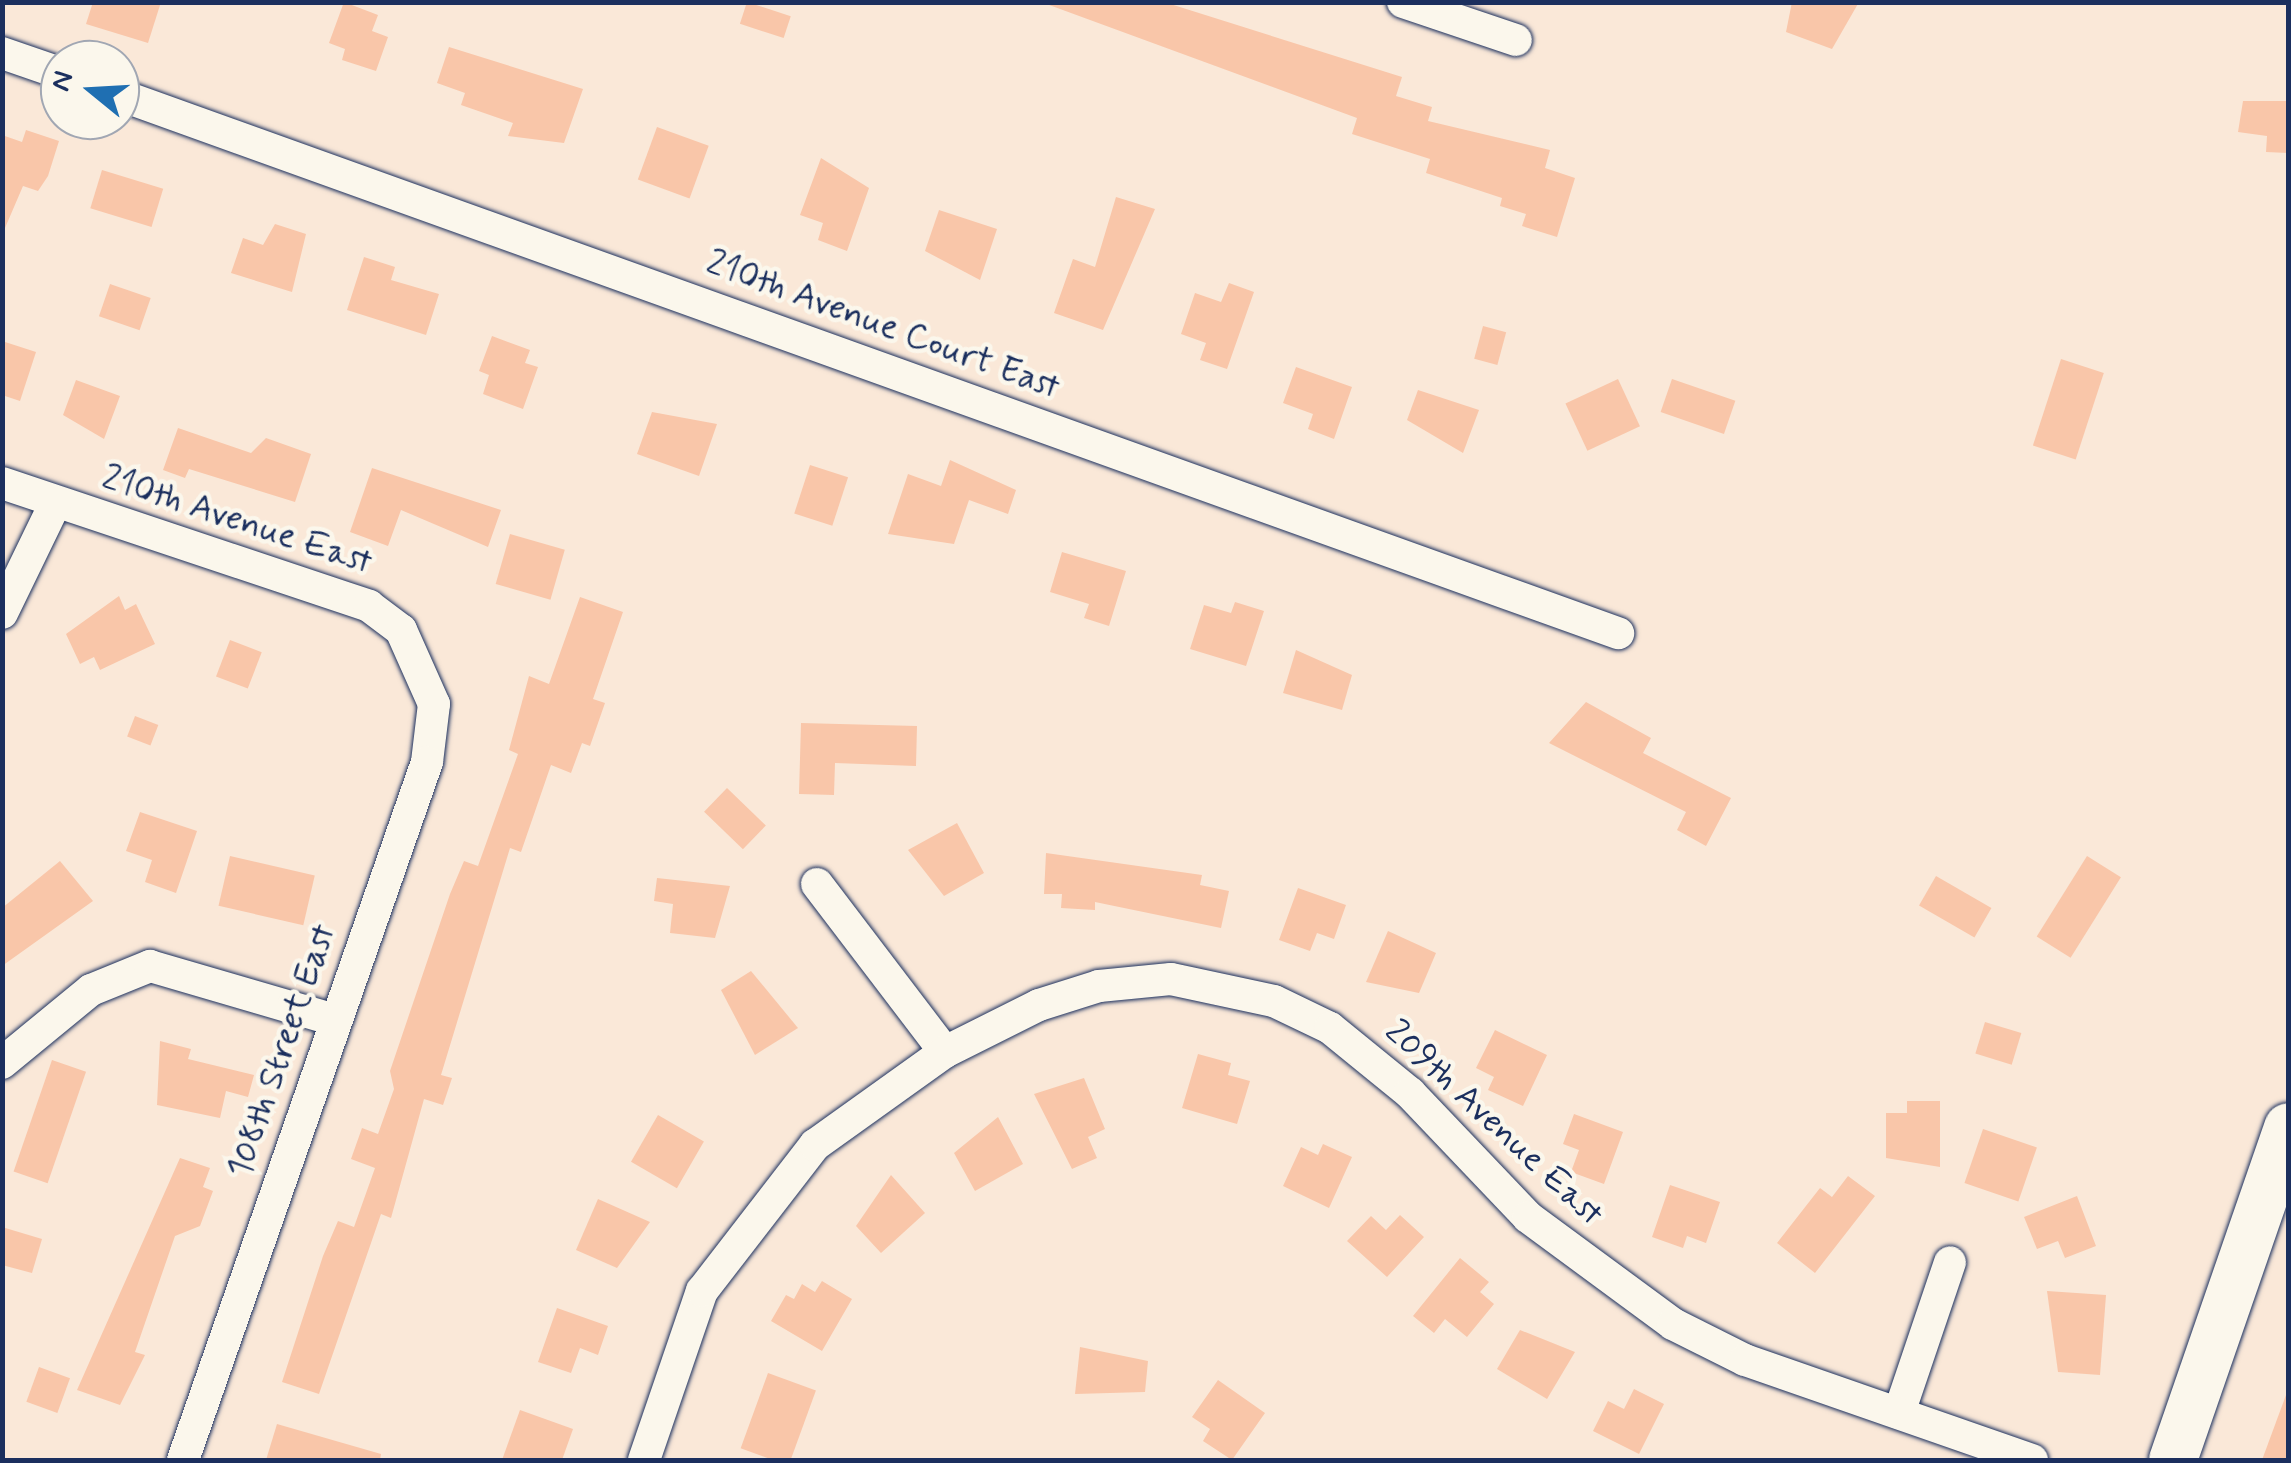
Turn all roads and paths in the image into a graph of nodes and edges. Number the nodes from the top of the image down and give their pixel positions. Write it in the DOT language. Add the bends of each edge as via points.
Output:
graph roads {
  1 [pos="1403,2"];
  2 [pos="1516,40"];
  3 [pos="2,53"];
  4 [pos="40,67"];
  5 [pos="140,102"];
  6 [pos="2,484"];
  7 [pos="56,502"];
  8 [pos="2,613"];
  9 [pos="1618,633"];
  10 [pos="424,665"];
  11 [pos="817,884"];
  12 [pos="335,1020"];
  13 [pos="946,1052"];
  14 [pos="2,1063"];
  15 [pos="2288,1126"];
  16 [pos="1950,1262"];
  17 [pos="1899,1413"];
  18 [pos="182,1460"];
  19 [pos="644,1460"];
  20 [pos="2032,1460"];
  21 [pos="2173,1460"];
  1 -- 2 [label="street"];
  3 -- 4 [label="street"];
  5 -- 9 [label="street, 210th Avenue Court East"];
  6 -- 7 [label="street, 210th Avenue East"];
  7 -- 8 [label="street"];
  7 -- 10 [label="street, 210th Avenue East" via="369,606"];
  10 -- 12 [label="street, 108th Street East" via="434,704 427,762"];
  11 -- 13 [label="street"];
  12 -- 14 [label="street" via="178,969 141,970 92,990"];
  12 -- 18 [label="street, 108th Street East"];
  13 -- 17 [label="street, 209th Avenue East" via="1039,1005 1136,979 1204,982 1274,1001 1371,1058 1528,1217 1673,1324 1744,1360"];
  13 -- 19 [label="street, 209th Avenue East" via="815,1146 738,1234 691,1318"];
  15 -- 21 [label="street"];
  16 -- 17 [label="street"];
  17 -- 20 [label="street, 209th Avenue East"];
}
